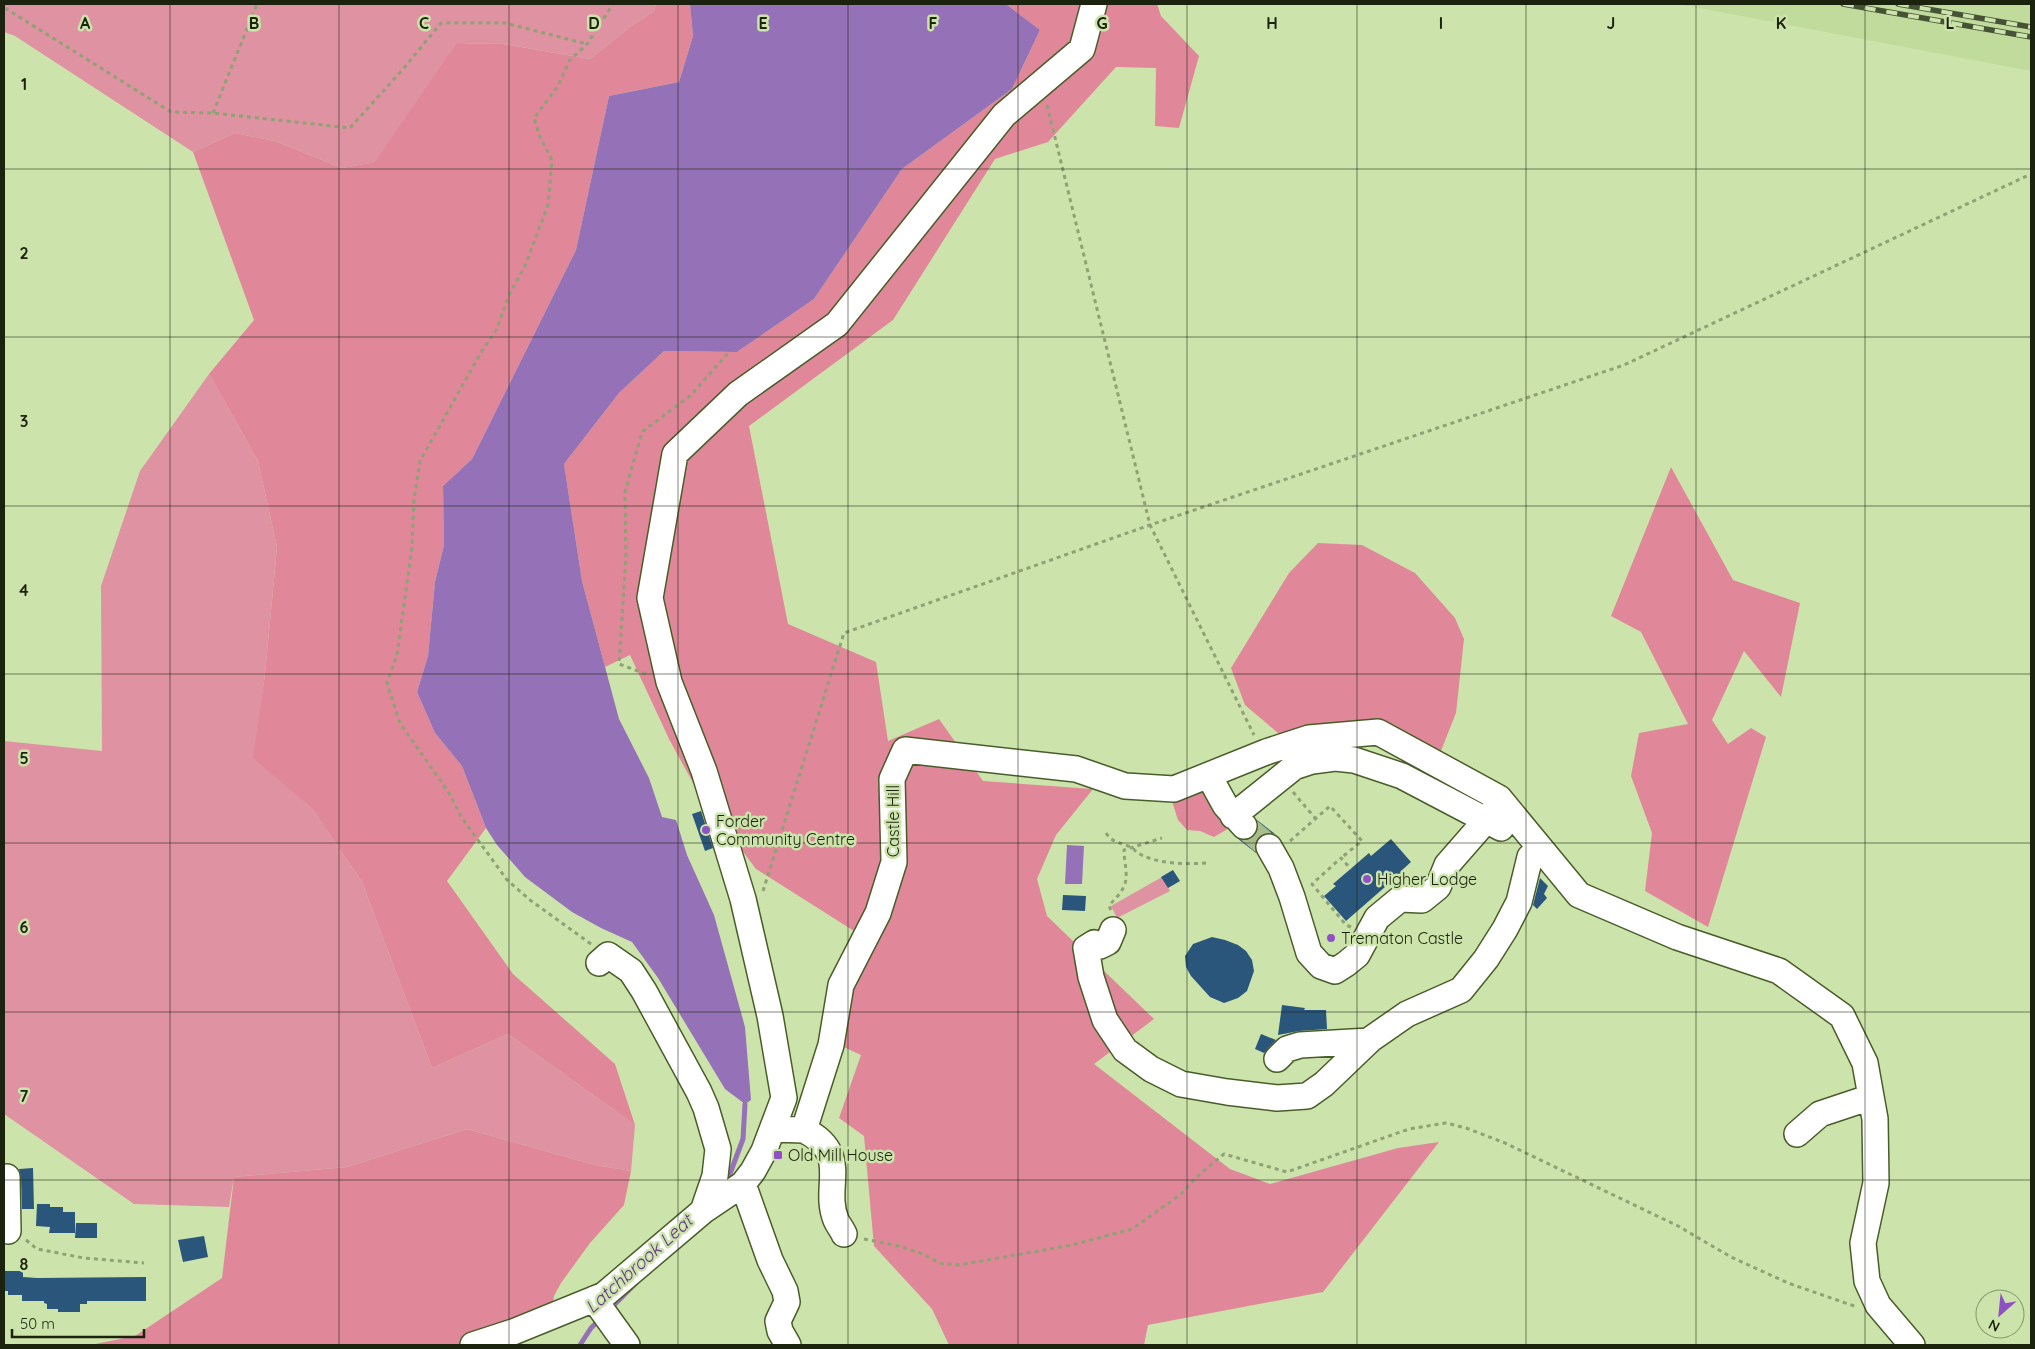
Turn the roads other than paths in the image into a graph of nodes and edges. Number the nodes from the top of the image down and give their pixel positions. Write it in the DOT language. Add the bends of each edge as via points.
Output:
graph roads {
  1 [pos="1094,4"];
  2 [pos="1209,776"];
  3 [pos="1495,811"];
  4 [pos="1281,849"];
  5 [pos="1530,857"];
  6 [pos="1566,879"];
  7 [pos="1113,930"];
  8 [pos="604,959"];
  9 [pos="1369,1041"];
  10 [pos="1277,1059"];
  11 [pos="1871,1097"];
  12 [pos="773,1129"];
  13 [pos="804,1130"];
  14 [pos="1797,1134"];
  15 [pos="7,1177"];
  16 [pos="743,1184"];
  17 [pos="703,1211"];
  18 [pos="9,1231"];
  19 [pos="844,1234"];
  20 [pos="602,1309"];
  21 [pos="473,1345"];
  22 [pos="627,1345"];
  23 [pos="788,1345"];
  24 [pos="1912,1345"];
  1 -- 12 [label="street" via="1082,49 1004,115 836,324 738,394 675,454 650,598 669,682 704,771 743,899 770,1016 784,1098"];
  2 -- 3 [label="street, Castle Hill" via="1260,744 1378,732 1499,798"];
  2 -- 3 [label="street" via="1239,821 1294,767 1335,758 1354,760"];
  2 -- 13 [label="street, Castle Hill" via="1174,789 1125,786 1076,769 905,750 892,779 894,862 878,913 841,985 831,1045"];
  3 -- 4 [label="street" via="1447,865 1438,887 1422,900 1400,899 1377,918 1357,955 1335,971 1320,966 1309,953 1281,868"];
  3 -- 5 [label="street" via="1507,831"];
  3 -- 6 [label="street"];
  5 -- 6 [label="street" via="1548,878"];
  5 -- 9 [label="street" via="1519,902 1506,929 1460,990 1407,1014"];
  6 -- 11 [label="street" via="1579,895 1677,937 1779,971 1842,1016 1866,1063"];
  7 -- 9 [label="street" via="1108,942 1100,946 1087,938 1086,948 1105,1020 1125,1050 1151,1069 1181,1084 1277,1098 1307,1096"];
  8 -- 17 [label="street" via="631,971 706,1108 718,1149 715,1176"];
  9 -- 10 [label="street" via="1300,1045 1287,1049"];
  11 -- 14 [label="street" via="1820,1114"];
  11 -- 24 [label="street" via="1875,1119 1876,1183 1863,1243 1867,1281 1878,1305"];
  12 -- 13 [label="street"];
  12 -- 16 [label="street" via="753,1171"];
  13 -- 19 [label="street" via="817,1137 831,1156 836,1220"];
  15 -- 18 [label="street"];
  16 -- 17 [label="street"];
  16 -- 23 [label="street" via="770,1260 785,1291 787,1302 778,1322"];
  17 -- 20 [label="street" via="604,1295"];
  20 -- 21 [label="street"];
  20 -- 22 [label="street"];
}
